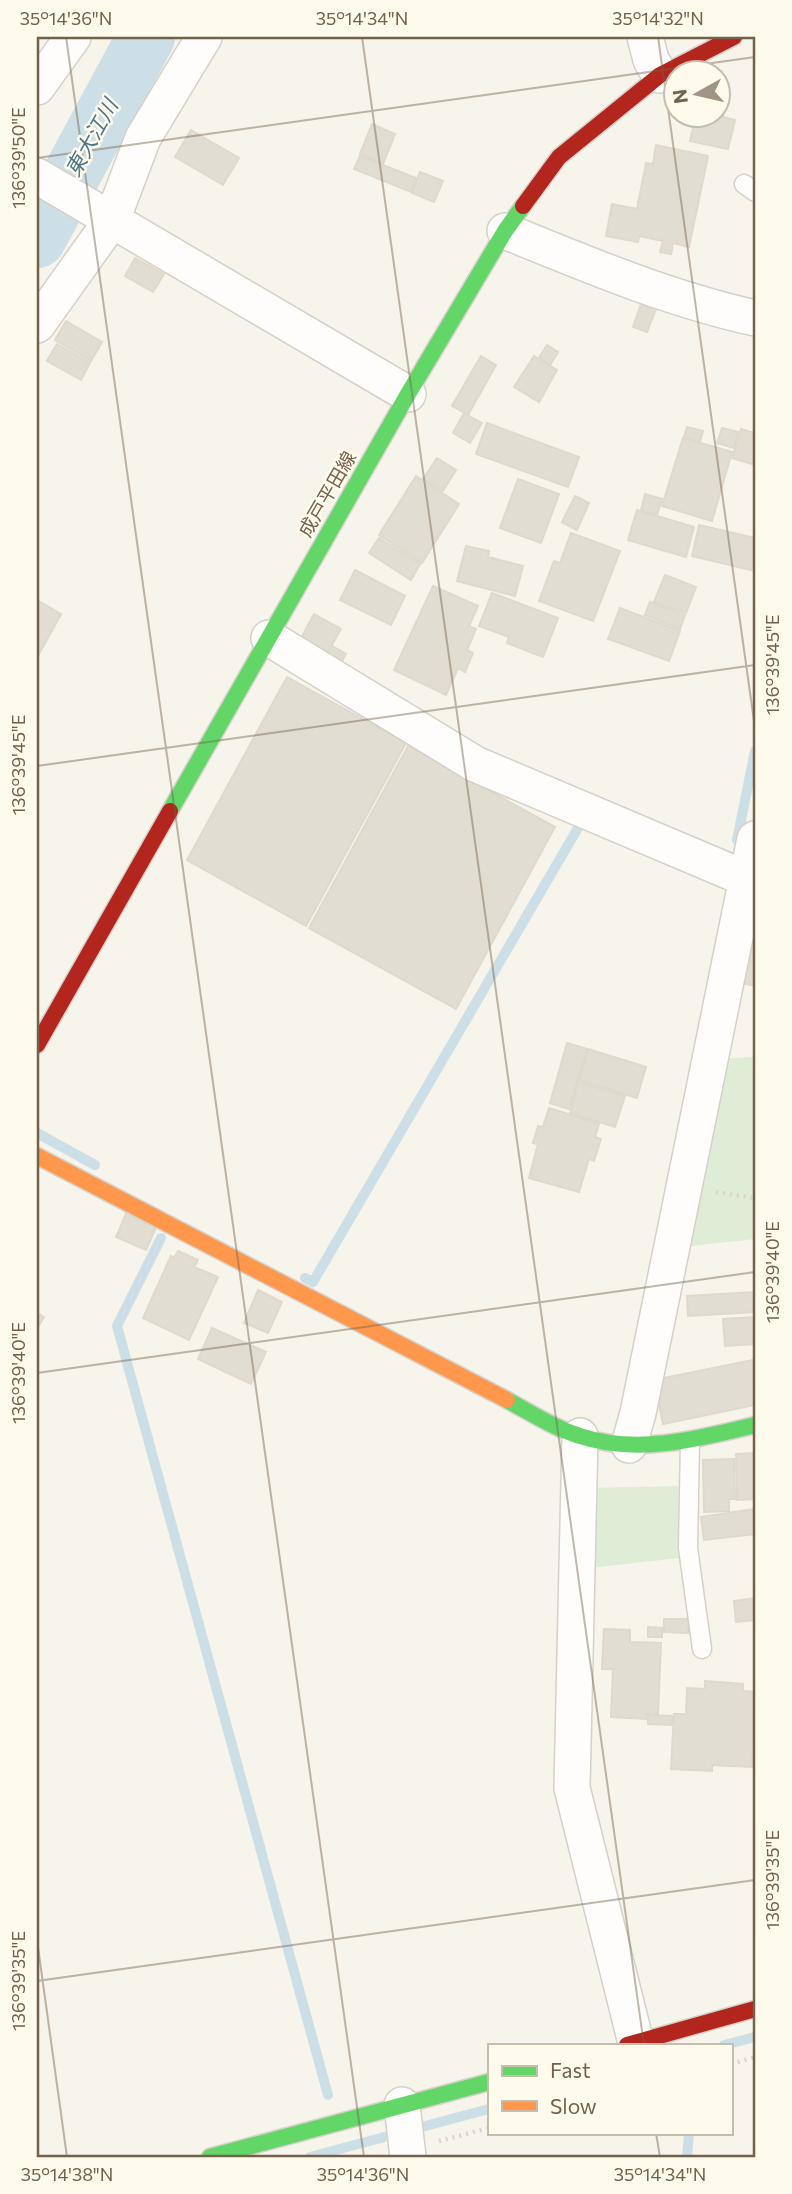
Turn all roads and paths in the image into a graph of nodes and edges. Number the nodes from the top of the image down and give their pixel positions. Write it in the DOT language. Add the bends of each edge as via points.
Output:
graph roads {
  1 [pos="73,37"];
  2 [pos="204,37"];
  3 [pos="645,37"];
  4 [pos="734,37"];
  5 [pos="660,75"];
  6 [pos="37,87"];
  7 [pos="37,176"];
  8 [pos="103,215"];
  9 [pos="505,231"];
  10 [pos="755,318"];
  11 [pos="37,325"];
  12 [pos="408,394"];
  13 [pos="269,638"];
  14 [pos="755,839"];
  15 [pos="747,879"];
  16 [pos="37,1045"];
  17 [pos="37,1156"];
  18 [pos="755,1424"];
  19 [pos="580,1436"];
  20 [pos="690,1441"];
  21 [pos="629,1445"];
  22 [pos="702,1648"];
  23 [pos="755,2010"];
  24 [pos="631,2044"];
  25 [pos="755,2057"];
  26 [pos="732,2064"];
  27 [pos="488,2082"];
  28 [pos="402,2105"];
  29 [pos="210,2157"];
  30 [pos="408,2157"];
  1 -- 6 [label="street"];
  2 -- 8 [label="street"];
  3 -- 5 [label="street"];
  4 -- 5 [label="main road, 成戸平田線"];
  5 -- 9 [label="main road, 成戸平田線" via="559,157"];
  7 -- 8 [label="street"];
  8 -- 11 [label="street"];
  8 -- 12 [label="street"];
  9 -- 10 [label="street" via="711,308"];
  9 -- 12 [label="main road, 成戸平田線"];
  12 -- 13 [label="main road, 成戸平田線"];
  13 -- 15 [label="street" via="475,764"];
  13 -- 16 [label="main road, 成戸平田線"];
  14 -- 15 [label="street"];
  15 -- 21 [label="street"];
  17 -- 19 [label="main road"];
  18 -- 20 [label="main road"];
  19 -- 21 [label="main road"];
  19 -- 24 [label="street" via="572,1788"];
  20 -- 21 [label="main road"];
  20 -- 22 [label="lane" via="688,1548"];
  23 -- 24 [label="main road"];
  25 -- 26 [label="path"];
  27 -- 28 [label="main road"];
  28 -- 29 [label="main road"];
  28 -- 30 [label="street"];
}
